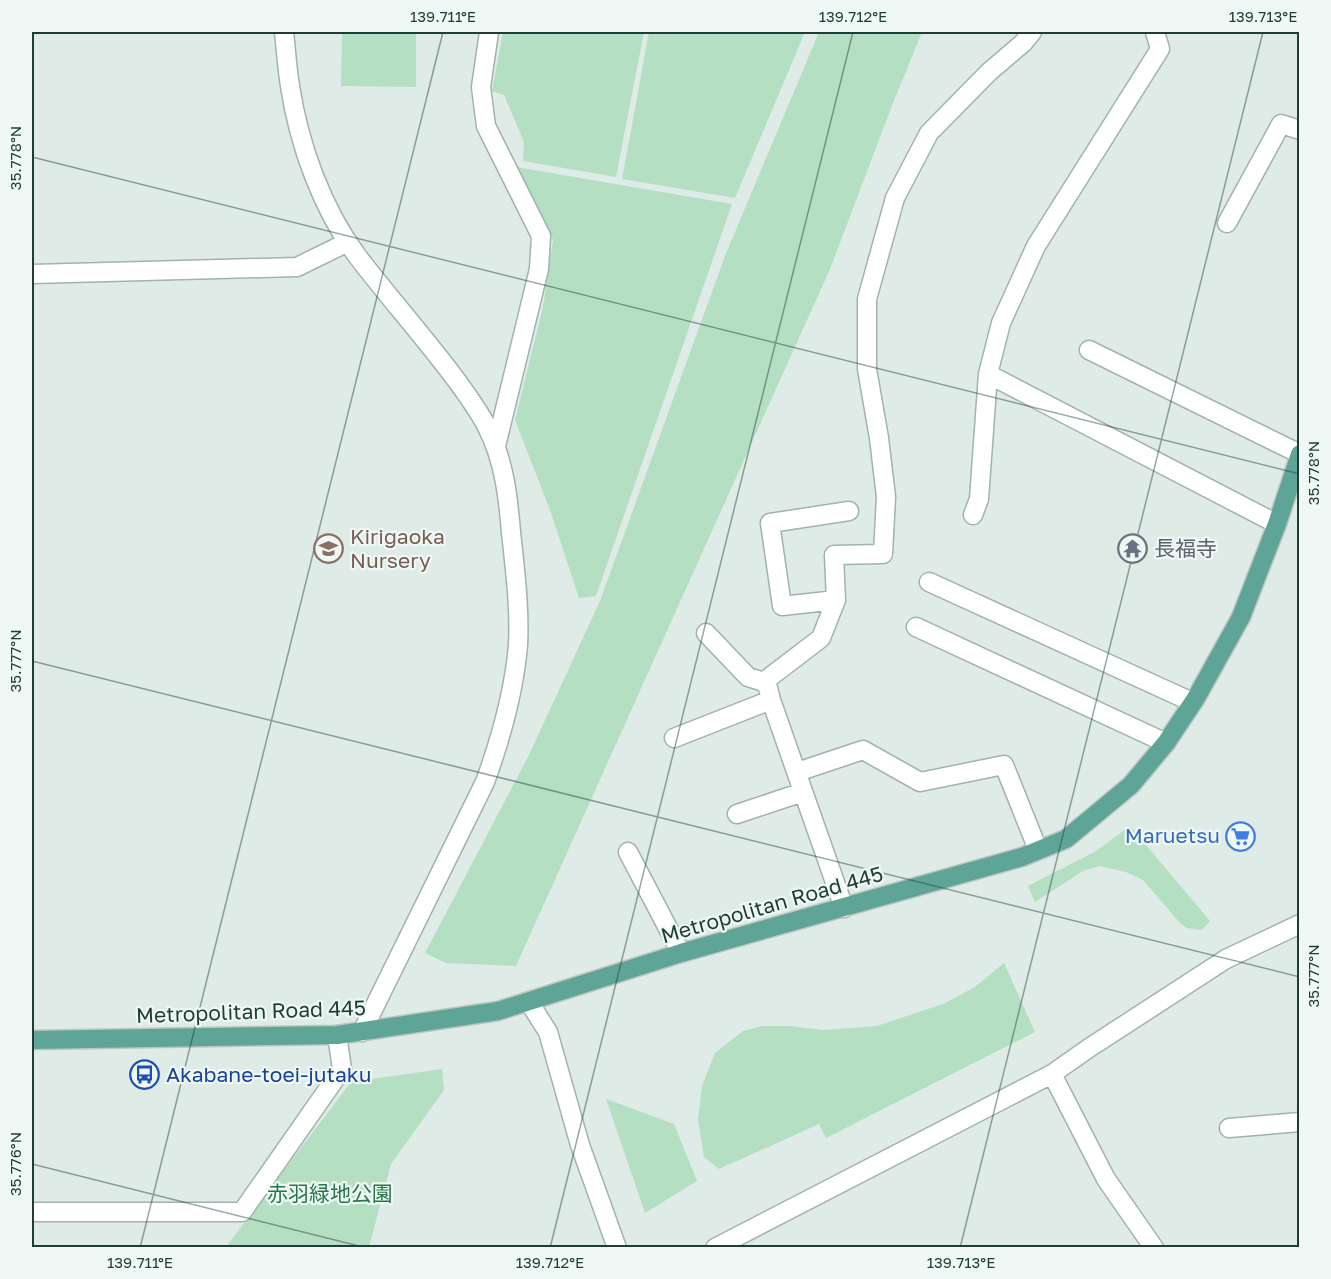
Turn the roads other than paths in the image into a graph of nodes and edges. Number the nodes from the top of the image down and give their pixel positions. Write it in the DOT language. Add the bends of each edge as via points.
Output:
graph roads {
  1 [pos="284,32"];
  2 [pos="489,32"];
  3 [pos="1032,32"];
  4 [pos="1155,32"];
  5 [pos="1299,130"];
  6 [pos="1227,223"];
  7 [pos="348,242"];
  8 [pos="32,274"];
  9 [pos="1089,350"];
  10 [pos="988,374"];
  11 [pos="496,446"];
  12 [pos="1299,454"];
  13 [pos="849,511"];
  14 [pos="973,515"];
  15 [pos="1277,524"];
  16 [pos="929,582"];
  17 [pos="836,600"];
  18 [pos="915,627"];
  19 [pos="706,633"];
  20 [pos="769,692"];
  21 [pos="1192,702"];
  22 [pos="674,738"];
  23 [pos="1166,743"];
  24 [pos="796,772"];
  25 [pos="803,792"];
  26 [pos="737,814"];
  27 [pos="1038,850"];
  28 [pos="628,852"];
  29 [pos="844,908"];
  30 [pos="1299,924"];
  31 [pos="681,953"];
  32 [pos="529,1002"];
  33 [pos="362,1032"];
  34 [pos="337,1035"];
  35 [pos="32,1040"];
  36 [pos="1052,1074"];
  37 [pos="1299,1122"];
  38 [pos="1229,1128"];
  39 [pos="32,1212"];
  40 [pos="617,1248"];
  41 [pos="716,1248"];
  42 [pos="1154,1248"];
  1 -- 7 [label="street" via="300,131 314,174"];
  2 -- 11 [label="street" via="482,87 486,126 541,236 539,269"];
  3 -- 17 [label="street" via="929,134 895,198 867,299 867,369 886,497 883,554 834,555"];
  4 -- 10 [label="street" via="1160,49 1036,246 1001,323"];
  5 -- 6 [label="street" via="1281,124"];
  7 -- 8 [label="street" via="297,267"];
  7 -- 11 [label="street" via="474,405"];
  9 -- 12 [label="street"];
  10 -- 14 [label="street" via="979,499"];
  10 -- 15 [label="street"];
  11 -- 33 [label="street" via="508,499 517,588 518,645 510,701 485,782"];
  12 -- 15 [label="main road, Metropolitan Road 445"];
  13 -- 17 [label="street" via="770,523 782,606"];
  15 -- 21 [label="main road, Metropolitan Road 445" via="1241,617"];
  16 -- 21 [label="street"];
  17 -- 20 [label="street" via="821,638 766,680"];
  18 -- 23 [label="street"];
  19 -- 20 [label="street" via="748,677"];
  20 -- 22 [label="street"];
  20 -- 24 [label="street"];
  21 -- 23 [label="main road, Metropolitan Road 445"];
  23 -- 27 [label="main road, Metropolitan Road 445" via="1131,785 1066,839"];
  24 -- 25 [label="street"];
  24 -- 27 [label="street" via="863,750 920,783 1004,765"];
  25 -- 26 [label="street"];
  25 -- 29 [label="street"];
  27 -- 29 [label="main road, Metropolitan Road 445"];
  28 -- 31 [label="street"];
  29 -- 31 [label="main road, Metropolitan Road 445"];
  30 -- 36 [label="street" via="1226,959"];
  31 -- 32 [label="main road, Metropolitan Road 445"];
  32 -- 33 [label="main road, Metropolitan Road 445" via="498,1011"];
  32 -- 40 [label="street" via="548,1032 580,1145"];
  33 -- 34 [label="main road, Metropolitan Road 445"];
  34 -- 35 [label="main road, Metropolitan Road 445"];
  34 -- 39 [label="street" via="342,1069 242,1212"];
  36 -- 41 [label="street"];
  36 -- 42 [label="street" via="1106,1179"];
  37 -- 38 [label="street"];
}
